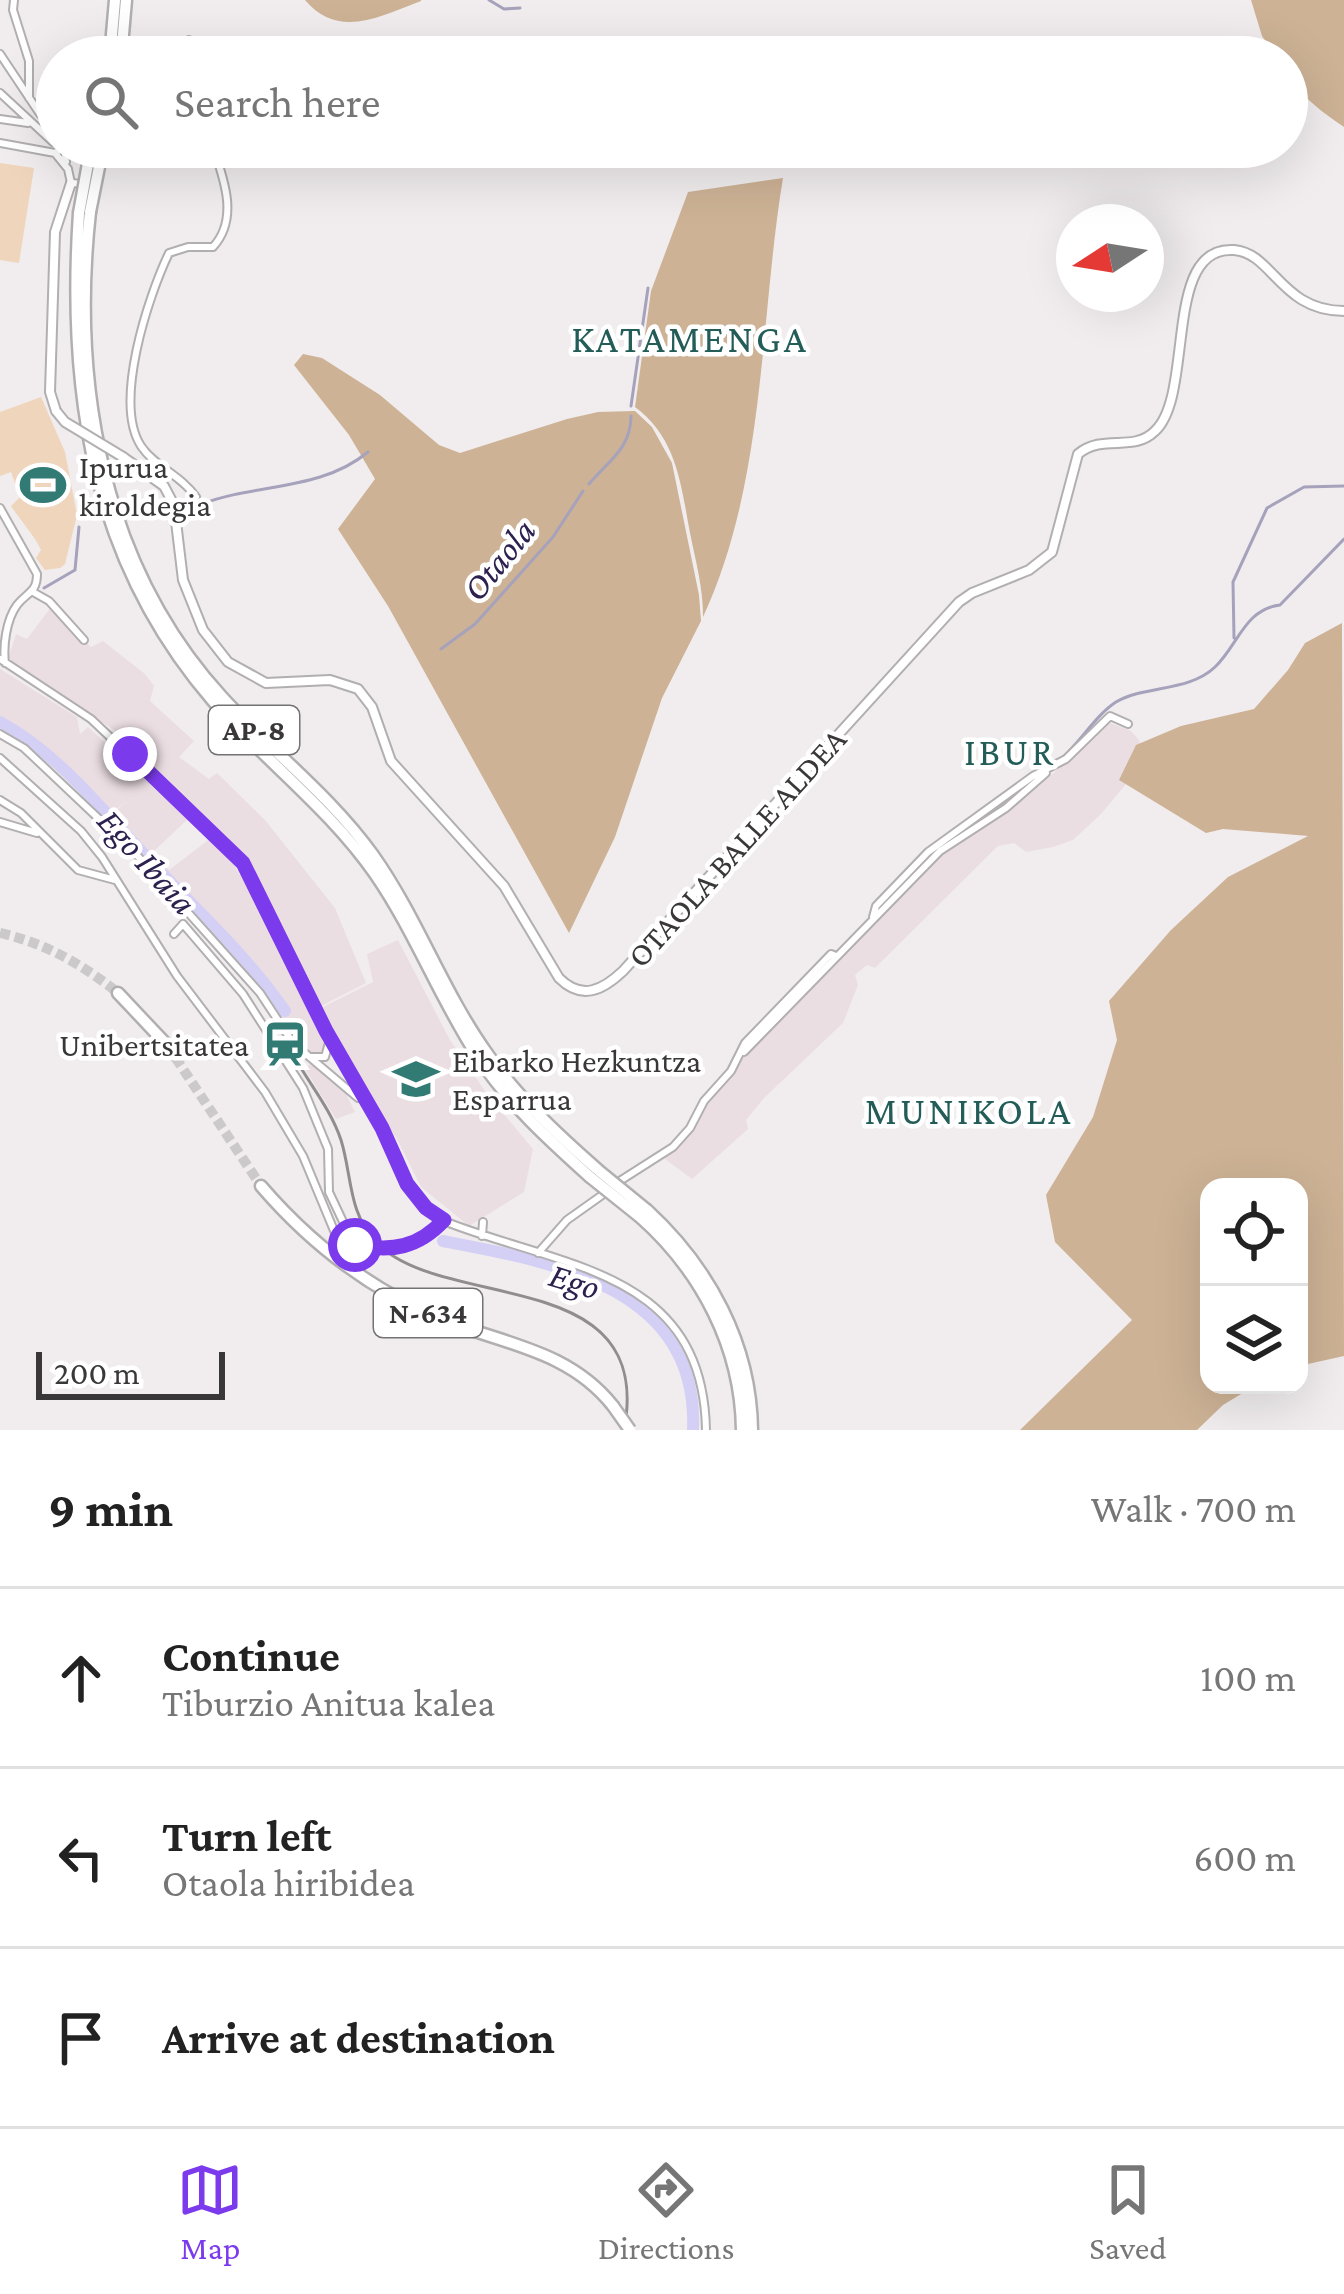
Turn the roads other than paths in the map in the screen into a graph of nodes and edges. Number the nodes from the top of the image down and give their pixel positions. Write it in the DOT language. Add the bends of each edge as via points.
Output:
graph roads {
  1 [pos="14,0"];
  2 [pos="115,0"];
  3 [pos="126,0"];
  4 [pos="112,36"];
  5 [pos="123,36"];
  6 [pos="0,54"];
  7 [pos="0,93"];
  8 [pos="29,98"];
  9 [pos="36,106"];
  10 [pos="0,119"];
  11 [pos="31,124"];
  12 [pos="36,128"];
  13 [pos="0,143"];
  14 [pos="36,150"];
  15 [pos="67,168"];
  16 [pos="90,168"];
  17 [pos="97,168"];
  18 [pos="221,168"];
  19 [pos="70,183"];
  20 [pos="104,185"];
  21 [pos="85,212"];
  22 [pos="1344,311"];
  23 [pos="174,505"];
  24 [pos="0,508"];
  25 [pos="33,592"];
  26 [pos="84,640"];
  27 [pos="2,642"];
  28 [pos="3,661"];
  29 [pos="1128,724"];
  30 [pos="0,734"];
  31 [pos="0,758"];
  32 [pos="0,800"];
  33 [pos="21,813"];
  34 [pos="0,822"];
  35 [pos="20,828"];
  36 [pos="40,833"];
  37 [pos="104,862"];
  38 [pos="88,874"];
  39 [pos="116,880"];
  40 [pos="174,934"];
  41 [pos="118,993"];
  42 [pos="330,1038"];
  43 [pos="167,1045"];
  44 [pos="307,1057"];
  45 [pos="385,1136"];
  46 [pos="261,1186"];
  47 [pos="643,1214"];
  48 [pos="446,1222"];
  49 [pos="483,1222"];
  50 [pos="343,1236"];
  51 [pos="482,1236"];
  52 [pos="538,1253"];
  53 [pos="630,1430"];
  54 [pos="706,1430"];
  55 [pos="742,1430"];
  56 [pos="752,1430"];
  1 -- 8 [label="street"];
  2 -- 4 [label="highway"];
  3 -- 5 [label="highway"];
  6 -- 8 [label="street"];
  7 -- 11 [label="street"];
  8 -- 9 [label="street"];
  10 -- 11 [label="street"];
  11 -- 12 [label="street"];
  13 -- 14 [label="street"];
  15 -- 19 [label="street"];
  16 -- 21 [label="highway, AP-8, bridge"];
  17 -- 21 [label="highway, AP-8, bridge"];
  18 -- 23 [label="street, OTAOLA BALLE ALDEA" via="229,190 222,235 213,247 169,254 130,385 138,443 196,497"];
  19 -- 20 [label="street"];
  19 -- 23 [label="main road, bridge" via="52,267 56,411 164,486"];
  21 -- 47 [label="highway, AP-8, bridge" via="75,319 84,418 110,521 144,602 213,701 357,850 489,1073 530,1122"];
  22 -- 23 [label="main road, OTAOLA BALLE ALDEA" via="1298,300 1244,251 1208,256 1194,272 1165,420 1145,439 1102,441 1078,454 1052,552 959,602 606,987 579,991 559,978 504,886 391,761 358,689 330,680 266,683 228,662 203,630 183,580"];
  24 -- 25 [label="street" via="37,574"];
  25 -- 26 [label="street"];
  25 -- 27 [label="street" via="17,605"];
  27 -- 28 [label="street"];
  28 -- 42 [label="street" via="91,719 243,863"];
  29 -- 52 [label="street" via="1110,716 1006,808 940,851 746,1043 673,1147 567,1220"];
  30 -- 44 [label="street" via="134,852"];
  31 -- 37 [label="street"];
  32 -- 33 [label="street"];
  33 -- 35 [label="street"];
  33 -- 36 [label="street"];
  34 -- 35 [label="street"];
  35 -- 36 [label="street"];
  36 -- 38 [label="street"];
  37 -- 38 [label="street"];
  37 -- 39 [label="street"];
  38 -- 39 [label="street"];
  39 -- 50 [label="street" via="266,1092"];
  40 -- 50 [label="street" via="182,924 243,994 292,1069 328,1149 329,1192"];
  41 -- 43 [label="highway"];
  42 -- 44 [label="street" via="325,1057"];
  42 -- 45 [label="street"];
  44 -- 45 [label="street" via="355,1094"];
  45 -- 48 [label="street" via="415,1194"];
  46 -- 53 [label="highway, N-634, bridge" via="380,1288 566,1364 590,1380"];
  47 -- 55 [label="highway, AP-8" via="715,1314 734,1369"];
  47 -- 56 [label="highway, AP-8" via="689,1254 724,1311"];
  48 -- 50 [label="street, bridge" via="419,1241 387,1248"];
  48 -- 51 [label="street"];
  49 -- 51 [label="street"];
  51 -- 52 [label="street"];
  52 -- 54 [label="street" via="617,1281 659,1310 691,1349"];
}
